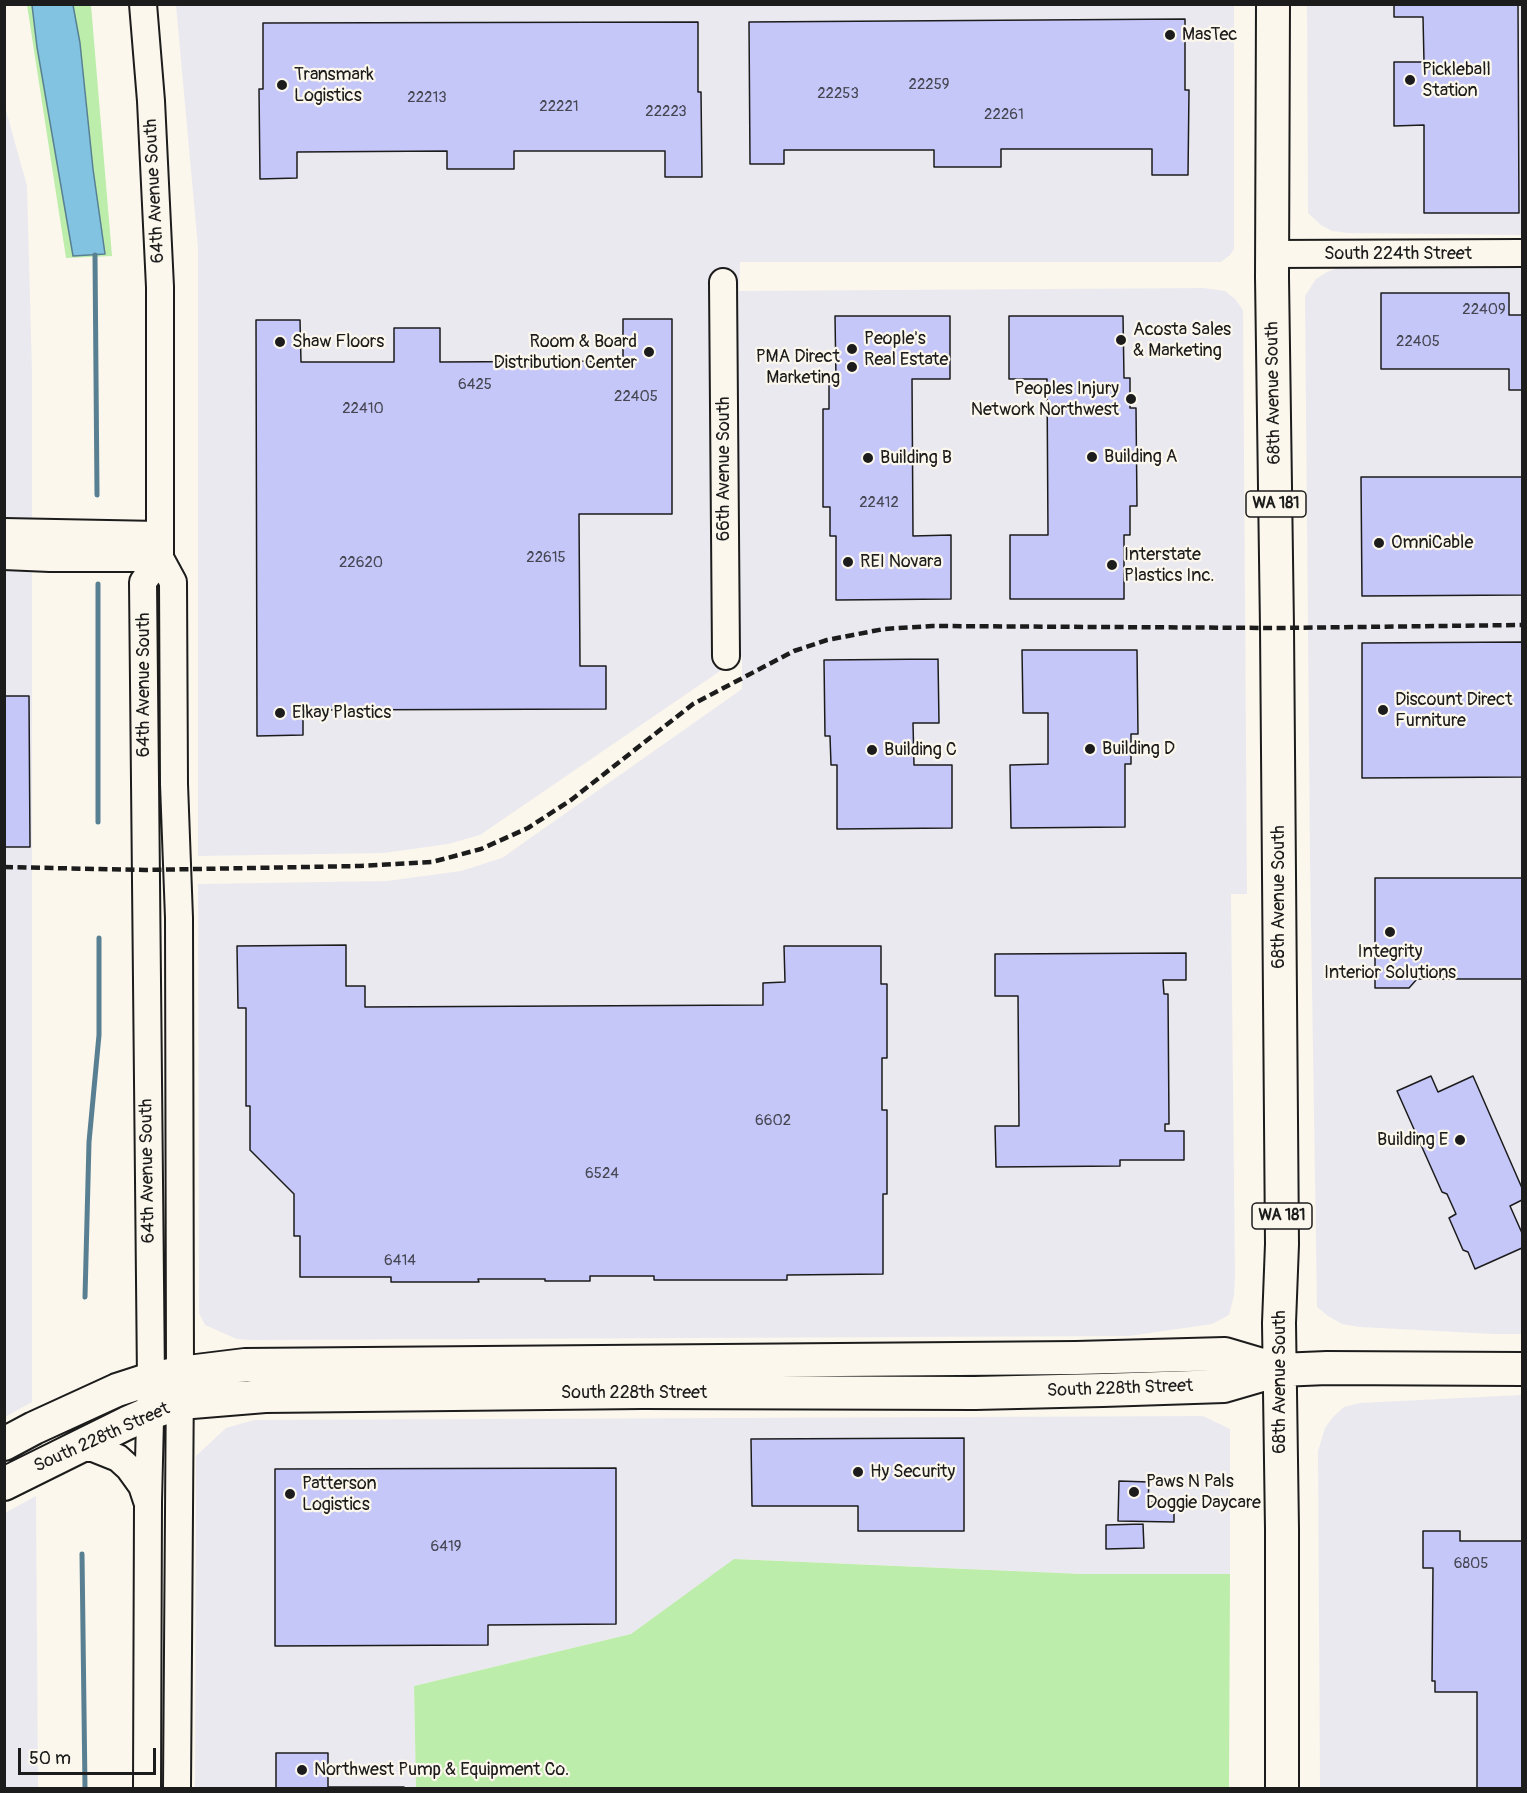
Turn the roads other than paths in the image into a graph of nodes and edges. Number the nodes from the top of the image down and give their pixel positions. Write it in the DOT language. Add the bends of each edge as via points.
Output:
graph roads {
  1 [pos="143,4"];
  2 [pos="1273,4"];
  3 [pos="1522,253"];
  4 [pos="1272,254"];
  5 [pos="723,282"];
  6 [pos="4,532"];
  7 [pos="159,546"];
  8 [pos="4,556"];
  9 [pos="726,656"];
  10 [pos="1522,1369"];
  11 [pos="1279,1370"];
  12 [pos="170,1385"];
  13 [pos="150,1413"];
  14 [pos="4,1444"];
  15 [pos="77,1448"];
  16 [pos="4,1484"];
  17 [pos="148,1502"];
  18 [pos="147,1788"];
  19 [pos="177,1788"];
  20 [pos="1282,1788"];
  1 -- 7 [label="street, 64th Avenue South" via="160,287"];
  2 -- 4 [label="main road, 68th Avenue South / WA 181"];
  3 -- 4 [label="street, South 224th Street"];
  4 -- 11 [label="main road, 68th Avenue South / WA 181" via="1282,1244"];
  5 -- 9 [label="street, 66th Avenue South"];
  6 -- 7 [label="street"];
  7 -- 8 [label="street" via="50,558"];
  7 -- 12 [label="street, 64th Avenue South" via="173,582 179,918"];
  7 -- 12 [label="street, 64th Avenue South" via="143,582"];
  10 -- 11 [label="main road, South 228th Street"];
  11 -- 12 [label="main road, South 228th Street" via="1225,1354 277,1364 227,1366"];
  11 -- 20 [label="main road, 68th Avenue South / WA 181"];
  12 -- 13 [label="main road, South 228th Street"];
  12 -- 14 [label="main road, South 228th Street" via="117,1390"];
  12 -- 19 [label="street, 64th Avenue South"];
  13 -- 15 [label="main road, South 228th Street"];
  13 -- 17 [label="street"];
  15 -- 16 [label="main road, South 228th Street"];
  15 -- 17 [label="street" via="93,1448 118,1458 142,1485"];
  17 -- 18 [label="street"];
}
